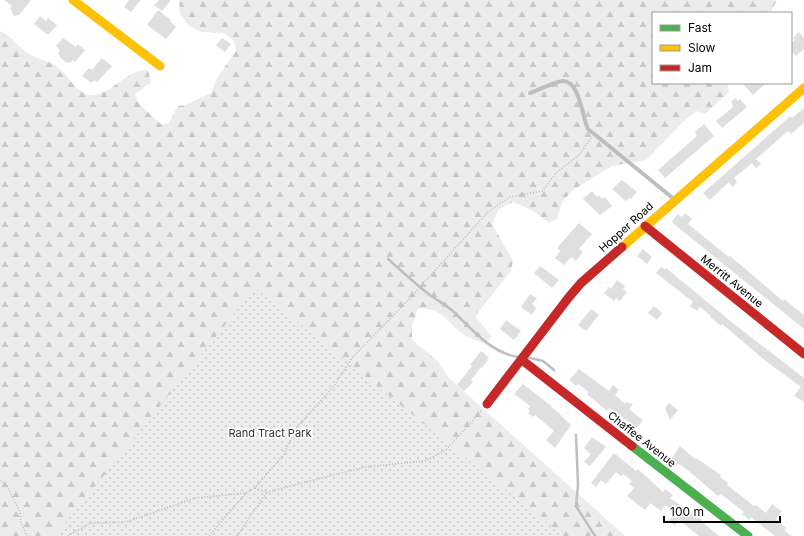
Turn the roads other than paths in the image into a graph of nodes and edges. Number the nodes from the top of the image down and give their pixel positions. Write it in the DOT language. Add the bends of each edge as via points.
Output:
graph roads {
  1 [pos="73,0"];
  2 [pos="160,66"];
  3 [pos="804,88"];
  4 [pos="530,93"];
  5 [pos="675,200"];
  6 [pos="645,226"];
  7 [pos="804,354"];
  8 [pos="522,360"];
  9 [pos="487,404"];
  10 [pos="748,536"];
  1 -- 2 [label="street"];
  3 -- 5 [label="street, Hopper Road"];
  4 -- 5 [label="lane" via="563,81 571,83 588,130"];
  5 -- 6 [label="street, Hopper Road"];
  6 -- 7 [label="street, Merritt Avenue"];
  6 -- 8 [label="street, Hopper Road" via="582,282"];
  8 -- 9 [label="street, Hopper Road"];
  8 -- 10 [label="street, Chaffee Avenue"];
}
